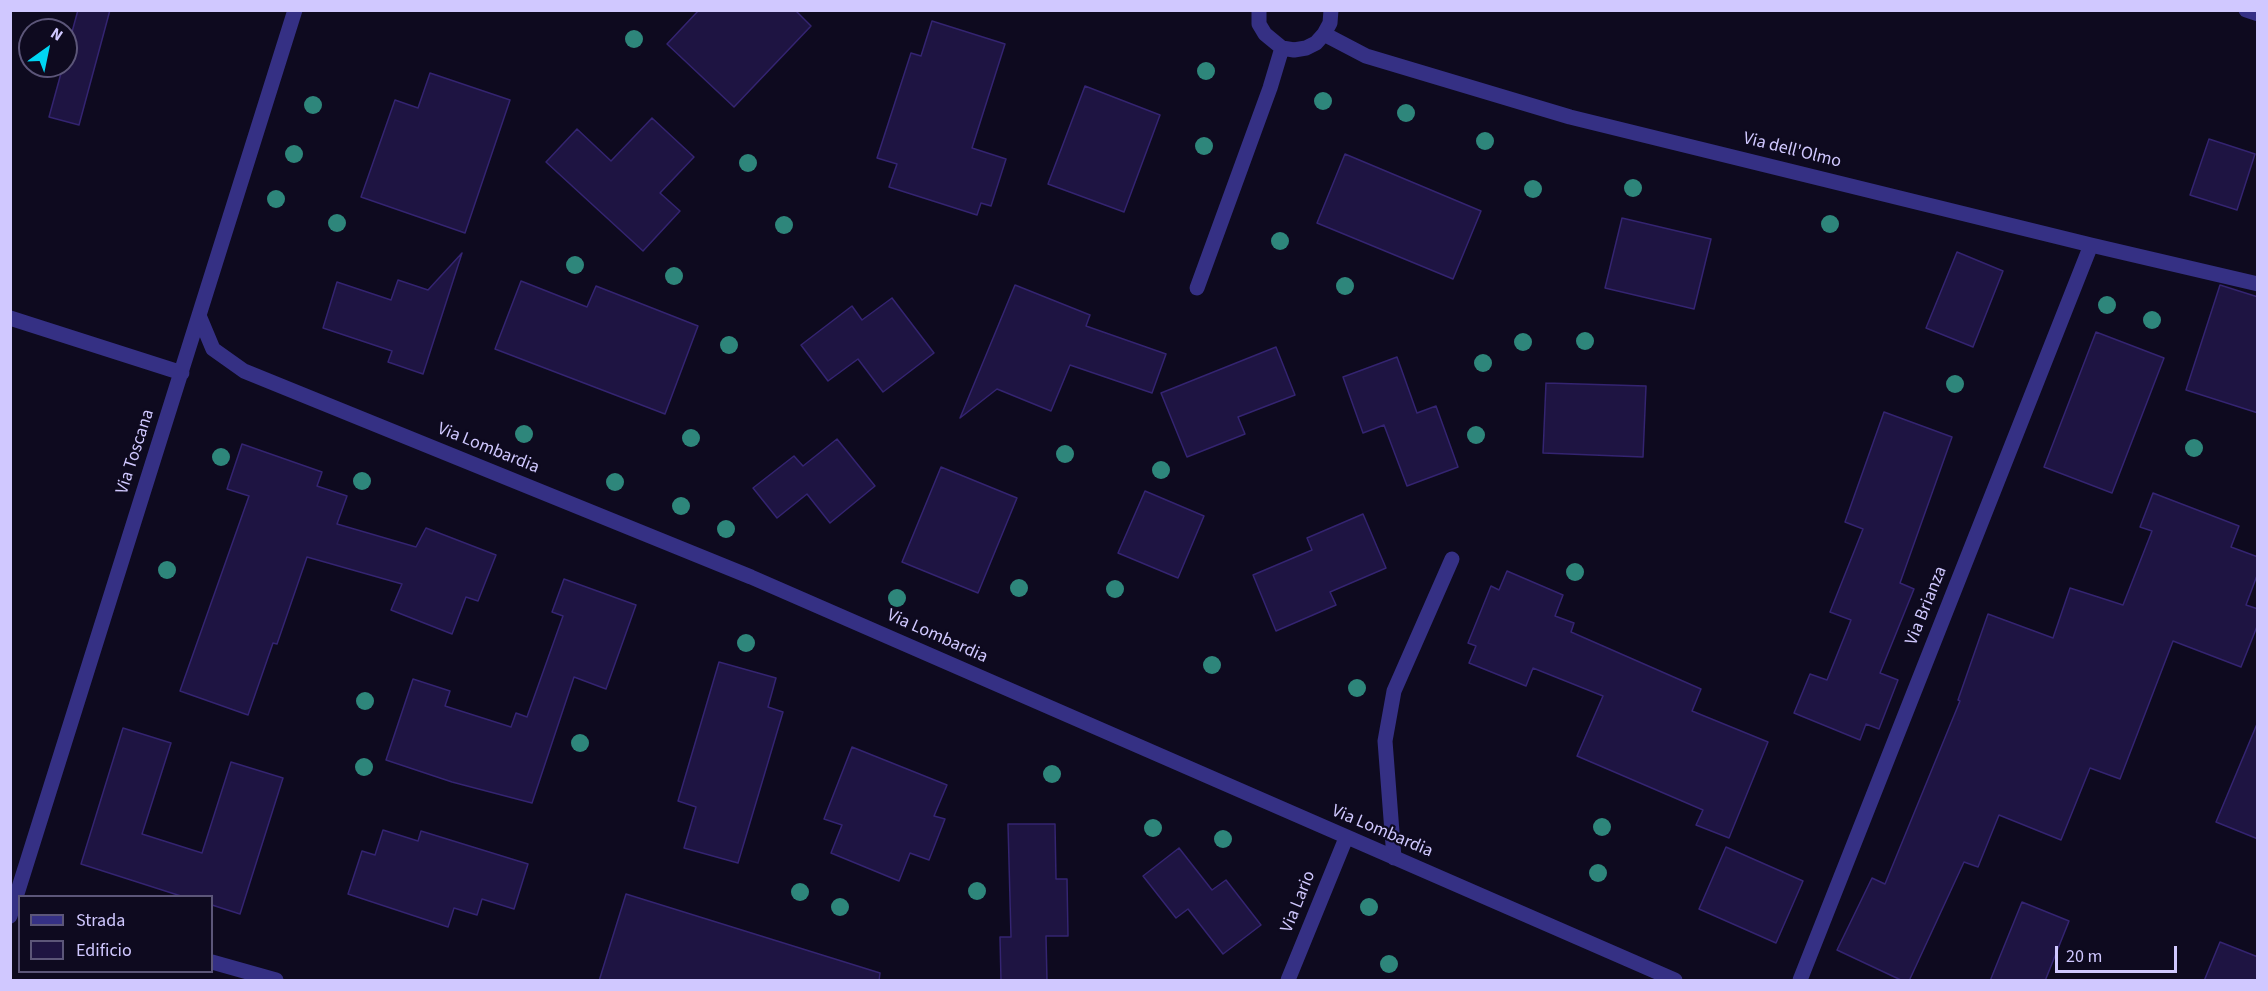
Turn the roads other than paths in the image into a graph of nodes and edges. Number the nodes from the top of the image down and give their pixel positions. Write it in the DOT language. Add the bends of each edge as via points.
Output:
graph roads {
  1 [pos="295,10"];
  2 [pos="1331,10"];
  3 [pos="2246,10"];
  4 [pos="1254,11"];
  5 [pos="2258,14"];
  6 [pos="1324,34"];
  7 [pos="1282,48"];
  8 [pos="2091,245"];
  9 [pos="2258,284"];
  10 [pos="1197,288"];
  11 [pos="10,318"];
  12 [pos="200,318"];
  13 [pos="182,373"];
  14 [pos="1452,559"];
  15 [pos="1346,837"];
  16 [pos="1394,858"];
  17 [pos="20,895"];
  18 [pos="213,962"];
  19 [pos="276,981"];
  20 [pos="1288,981"];
  21 [pos="1675,981"];
  22 [pos="1800,981"];
  1 -- 12 [label="street, Via Toscana"];
  2 -- 6 [label="street"];
  3 -- 5 [label="street"];
  4 -- 7 [label="street" via="1265,34"];
  6 -- 7 [label="street" via="1306,48"];
  6 -- 8 [label="street, Via dell'Olmo" via="1366,56 1570,117"];
  7 -- 10 [label="street"];
  8 -- 9 [label="street, Via dell'Olmo"];
  8 -- 22 [label="street, Via Brianza"];
  11 -- 13 [label="street"];
  12 -- 13 [label="street, Via Toscana"];
  12 -- 15 [label="street, Via Lombardia" via="213,349 244,371 751,577"];
  13 -- 17 [label="street, Via Toscana"];
  14 -- 16 [label="street" via="1394,691 1384,741"];
  15 -- 16 [label="street, Via Lombardia"];
  15 -- 20 [label="street, Via Lario"];
  16 -- 21 [label="street, Via Lombardia"];
  18 -- 19 [label="street"];
}
